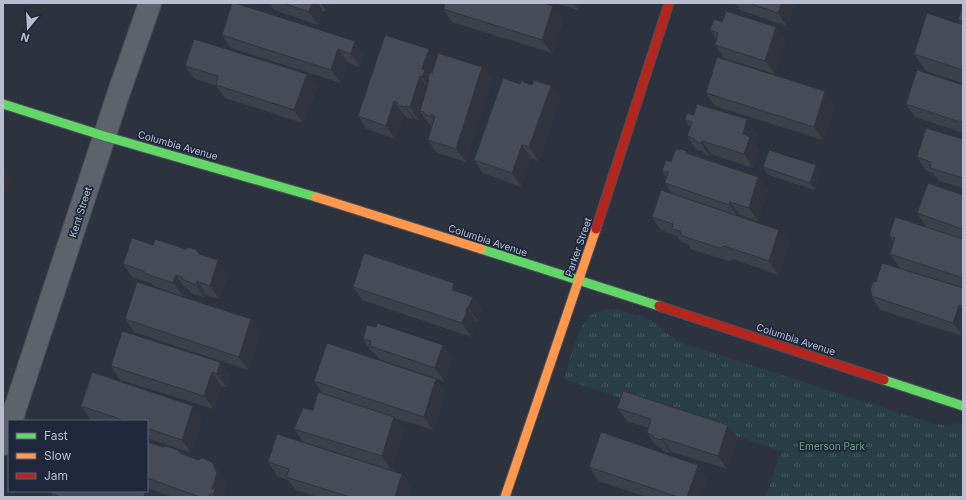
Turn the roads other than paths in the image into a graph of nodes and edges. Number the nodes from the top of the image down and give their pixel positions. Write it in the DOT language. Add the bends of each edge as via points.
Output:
graph roads {
  1 [pos="150,3"];
  2 [pos="669,3"];
  3 [pos="3,104"];
  4 [pos="104,136"];
  5 [pos="578,280"];
  6 [pos="963,406"];
  7 [pos="11,420"];
  8 [pos="8,429"];
  9 [pos="3,444"];
  10 [pos="506,497"];
  1 -- 4 [label="street, Kent Street"];
  2 -- 5 [label="street, Parker Street"];
  3 -- 4 [label="street, Columbia Avenue"];
  4 -- 5 [label="street, Columbia Avenue" via="329,200"];
  4 -- 7 [label="street, Kent Street"];
  5 -- 6 [label="street, Columbia Avenue"];
  5 -- 10 [label="street, Parker Street"];
  8 -- 9 [label="street"];
}
